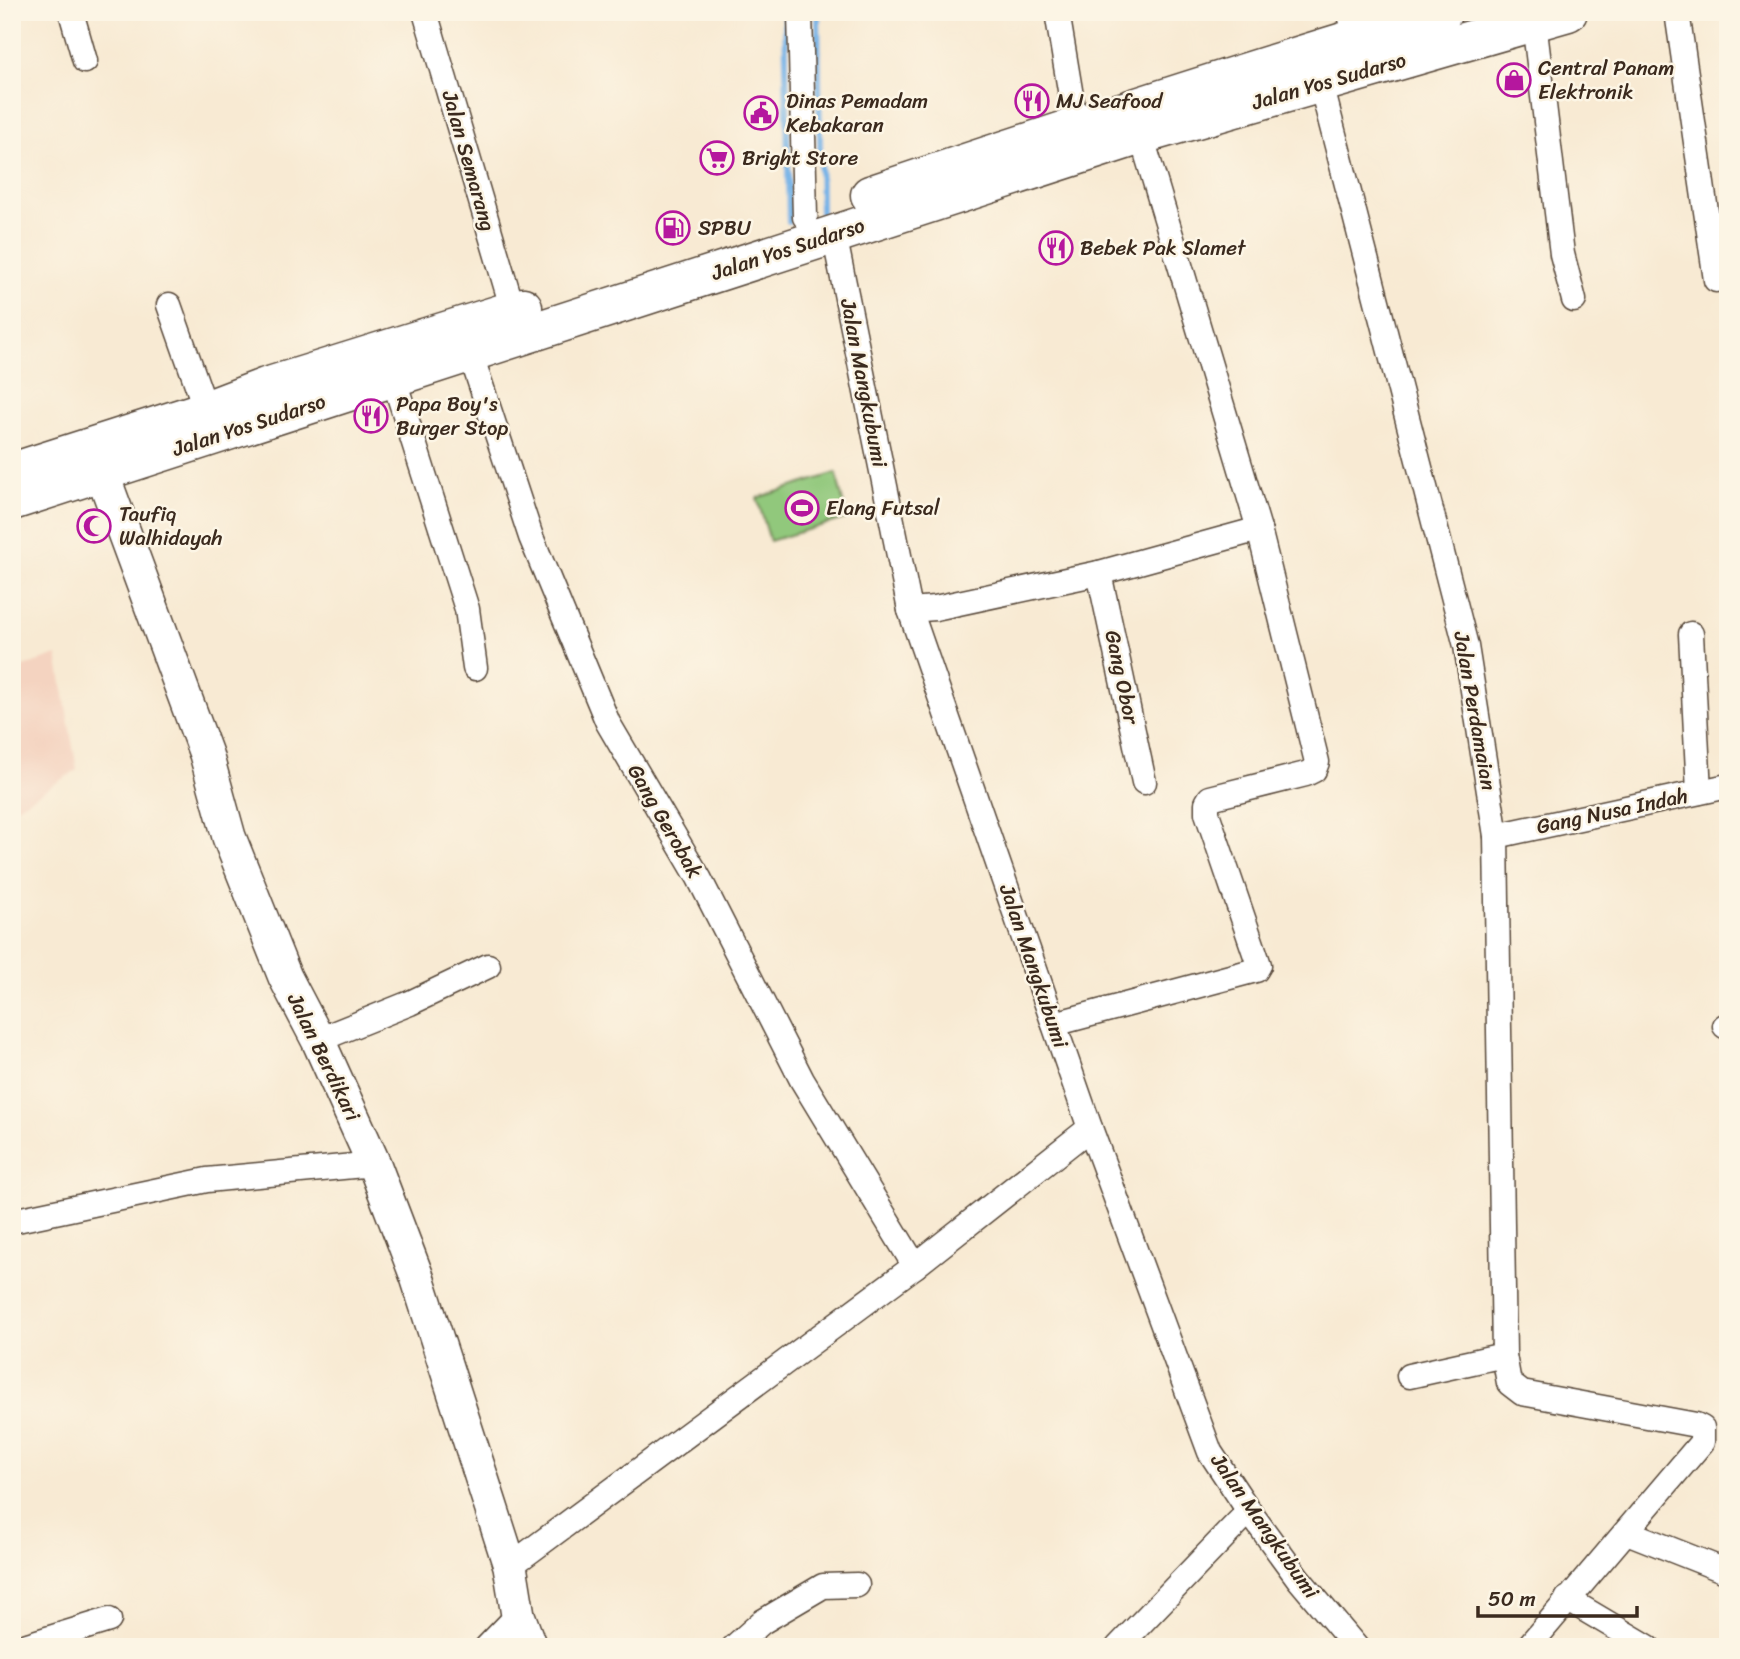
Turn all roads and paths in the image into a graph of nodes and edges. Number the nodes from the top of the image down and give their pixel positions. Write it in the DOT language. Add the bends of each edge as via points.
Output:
graph roads {
  1 [pos="71,12"];
  2 [pos="425,12"];
  3 [pos="800,12"];
  4 [pos="1057,12"];
  5 [pos="1443,12"];
  6 [pos="1677,12"];
  7 [pos="1551,17"];
  8 [pos="1372,35"];
  9 [pos="85,61"];
  10 [pos="1321,84"];
  11 [pos="1076,126"];
  12 [pos="1141,135"];
  13 [pos="820,226"];
  14 [pos="1716,280"];
  15 [pos="1574,300"];
  16 [pos="169,305"];
  17 [pos="513,310"];
  18 [pos="470,352"];
  19 [pos="393,377"];
  20 [pos="269,402"];
  21 [pos="206,410"];
  22 [pos="12,472"];
  23 [pos="102,473"];
  24 [pos="12,501"];
  25 [pos="1259,529"];
  26 [pos="1099,573"];
  27 [pos="910,610"];
  28 [pos="1691,634"];
  29 [pos="475,668"];
  30 [pos="1144,782"];
  31 [pos="1728,786"];
  32 [pos="1699,792"];
  33 [pos="1496,836"];
  34 [pos="488,966"];
  35 [pos="1054,1024"];
  36 [pos="318,1041"];
  37 [pos="1090,1128"];
  38 [pos="374,1164"];
  39 [pos="12,1222"];
  40 [pos="915,1266"];
  41 [pos="1504,1355"];
  42 [pos="1409,1376"];
  43 [pos="1249,1511"];
  44 [pos="1627,1532"];
  45 [pos="510,1566"];
  46 [pos="1728,1572"];
  47 [pos="857,1585"];
  48 [pos="1567,1599"];
  49 [pos="518,1615"];
  50 [pos="109,1620"];
  51 [pos="20,1647"];
  52 [pos="487,1647"];
  53 [pos="530,1647"];
  54 [pos="734,1647"];
  55 [pos="1118,1647"];
  56 [pos="1356,1647"];
  57 [pos="1528,1647"];
  58 [pos="1648,1647"];
  1 -- 9 [label="street"];
  2 -- 17 [label="street, Jalan Semarang"];
  3 -- 13 [label="street, Jalan Mangkubumi"];
  4 -- 11 [label="street"];
  5 -- 8 [label="main road, Jalan Yos Sudarso"];
  6 -- 14 [label="street"];
  7 -- 8 [label="main road, Jalan Yos Sudarso"];
  7 -- 15 [label="street" via="1562,254"];
  8 -- 10 [label="main road, Jalan Yos Sudarso"];
  8 -- 11 [label="main road, Jalan Yos Sudarso"];
  10 -- 12 [label="main road, Jalan Yos Sudarso"];
  10 -- 33 [label="street, Jalan Perdamaian" via="1466,646"];
  11 -- 13 [label="main road, Jalan Yos Sudarso"];
  12 -- 13 [label="main road, Jalan Yos Sudarso"];
  12 -- 25 [label="street"];
  13 -- 17 [label="main road, Jalan Yos Sudarso"];
  13 -- 18 [label="main road, Jalan Yos Sudarso"];
  13 -- 27 [label="street, Jalan Mangkubumi"];
  16 -- 21 [label="street"];
  17 -- 20 [label="main road, Jalan Yos Sudarso"];
  18 -- 19 [label="main road, Jalan Yos Sudarso"];
  18 -- 40 [label="street, Gang Gerobak" via="531,537 608,723 699,878 802,1080"];
  19 -- 20 [label="main road, Jalan Yos Sudarso"];
  19 -- 29 [label="street" via="467,609"];
  20 -- 21 [label="main road, Jalan Yos Sudarso"];
  20 -- 23 [label="main road, Jalan Yos Sudarso"];
  21 -- 22 [label="main road, Jalan Yos Sudarso"];
  23 -- 24 [label="main road, Jalan Yos Sudarso"];
  23 -- 36 [label="street, Jalan Berdikari" via="206,754 229,837 285,977"];
  25 -- 26 [label="street"];
  25 -- 35 [label="street" via="1317,762 1306,774 1210,798 1207,803 1259,965 1256,970"];
  26 -- 27 [label="street"];
  26 -- 30 [label="street, Gang Obor"];
  27 -- 35 [label="street, Jalan Mangkubumi"];
  28 -- 32 [label="street"];
  31 -- 32 [label="street, Gang Nusa Indah"];
  32 -- 33 [label="street, Gang Nusa Indah"];
  33 -- 41 [label="street, Jalan Perdamaian"];
  34 -- 36 [label="street"];
  35 -- 37 [label="street, Jalan Mangkubumi"];
  36 -- 38 [label="street, Jalan Berdikari"];
  37 -- 40 [label="street"];
  37 -- 43 [label="street, Jalan Mangkubumi" via="1210,1452"];
  38 -- 39 [label="street" via="207,1180"];
  38 -- 45 [label="street, Jalan Berdikari" via="417,1277"];
  40 -- 45 [label="street"];
  41 -- 42 [label="street"];
  41 -- 44 [label="street, Jalan Perdamaian" via="1509,1383 1522,1393 1702,1428 1702,1442"];
  43 -- 55 [label="street"];
  43 -- 56 [label="street, Jalan Mangkubumi"];
  44 -- 46 [label="street"];
  44 -- 48 [label="street"];
  45 -- 49 [label="street, Jalan Berdikari"];
  47 -- 54 [label="street" via="823,1586 762,1622"];
  48 -- 57 [label="street"];
  48 -- 58 [label="street"];
  49 -- 52 [label="street"];
  49 -- 53 [label="street, Jalan Berdikari"];
  50 -- 51 [label="street"];
}
